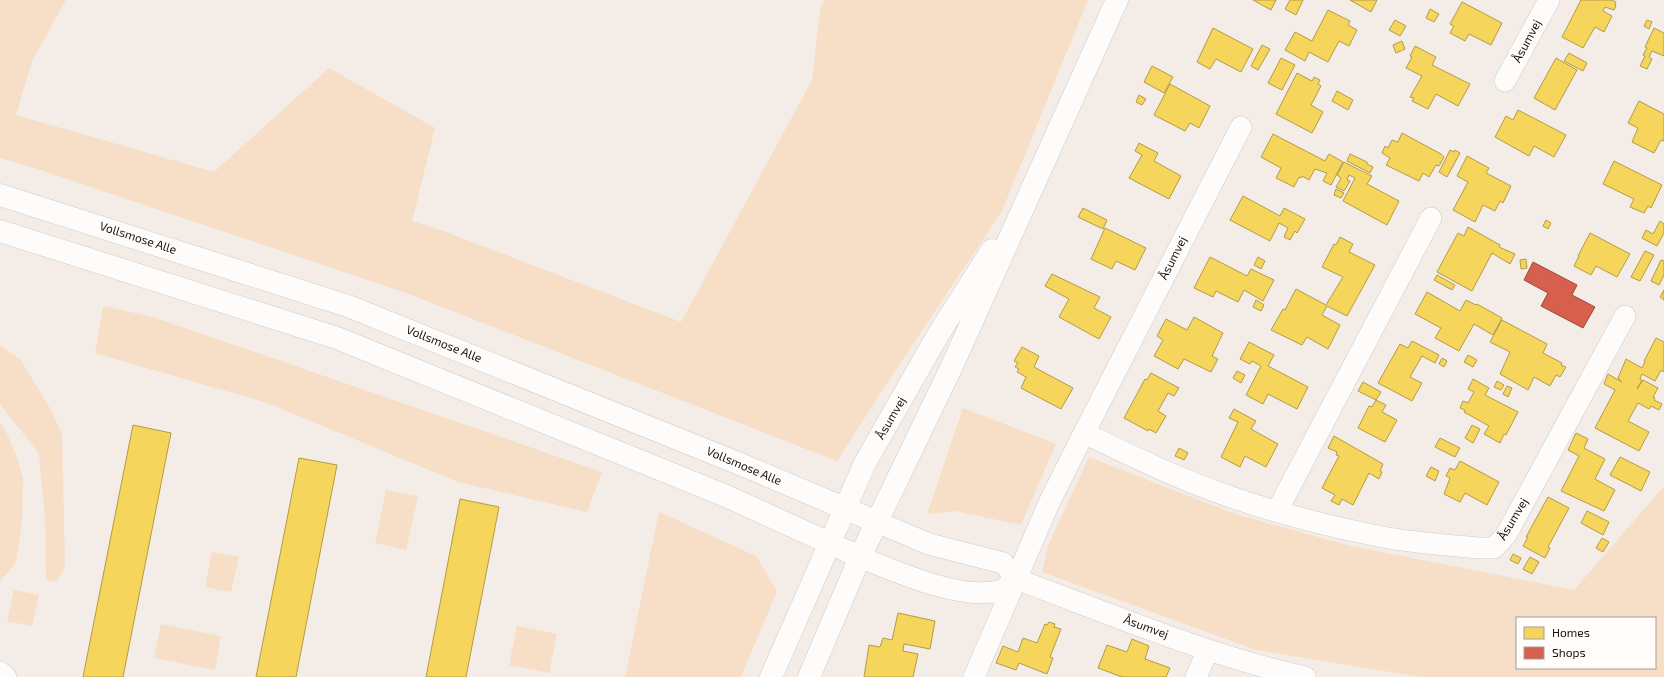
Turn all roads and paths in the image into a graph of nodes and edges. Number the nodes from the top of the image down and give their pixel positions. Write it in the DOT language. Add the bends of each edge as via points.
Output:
graph roads {
  1 [pos="1117,0"];
  2 [pos="1549,0"];
  3 [pos="1505,81"];
  4 [pos="1240,126"];
  5 [pos="1039,174"];
  6 [pos="0,195"];
  7 [pos="1431,218"];
  8 [pos="0,231"];
  9 [pos="1625,316"];
  10 [pos="1084,433"];
  11 [pos="845,508"];
  12 [pos="1277,512"];
  13 [pos="877,522"];
  14 [pos="830,543"];
  15 [pos="860,557"];
  16 [pos="1016,579"];
  17 [pos="1208,650"];
  18 [pos="0,672"];
  19 [pos="6,677"];
  20 [pos="771,677"];
  21 [pos="809,677"];
  22 [pos="974,677"];
  23 [pos="1196,677"];
  24 [pos="1305,677"];
  1 -- 5 [label="street, Åsumvej"];
  2 -- 3 [label="street, Åsumvej"];
  4 -- 10 [label="street, Åsumvej"];
  5 -- 11 [label="street, Åsumvej" via="930,350 865,463"];
  5 -- 13 [label="street, Åsumvej" via="952,366"];
  6 -- 11 [label="street, Vollsmose Alle" via="348,306"];
  7 -- 12 [label="street"];
  8 -- 14 [label="street" via="337,338 726,496"];
  9 -- 12 [label="street, Åsumvej" via="1506,535 1494,548 1384,537"];
  10 -- 12 [label="street, Åsumvej" via="1188,481"];
  10 -- 16 [label="street, Åsumvej" via="1049,503"];
  11 -- 13 [label="street, Vollsmose Alle"];
  11 -- 14 [label="street, Åsumvej"];
  13 -- 15 [label="street, Åsumvej"];
  13 -- 16 [label="street" via="929,544 1003,563"];
  14 -- 15 [label="street"];
  14 -- 20 [label="street, Åsumvej"];
  15 -- 16 [label="street, Åsumvej" via="913,578 965,591 1000,591"];
  15 -- 21 [label="street, Åsumvej"];
  16 -- 17 [label="street, Åsumvej"];
  16 -- 22 [label="street, Åsumvej"];
  17 -- 23 [label="street"];
  17 -- 24 [label="street, Åsumvej" via="1254,665"];
  18 -- 19 [label="street"];
}
